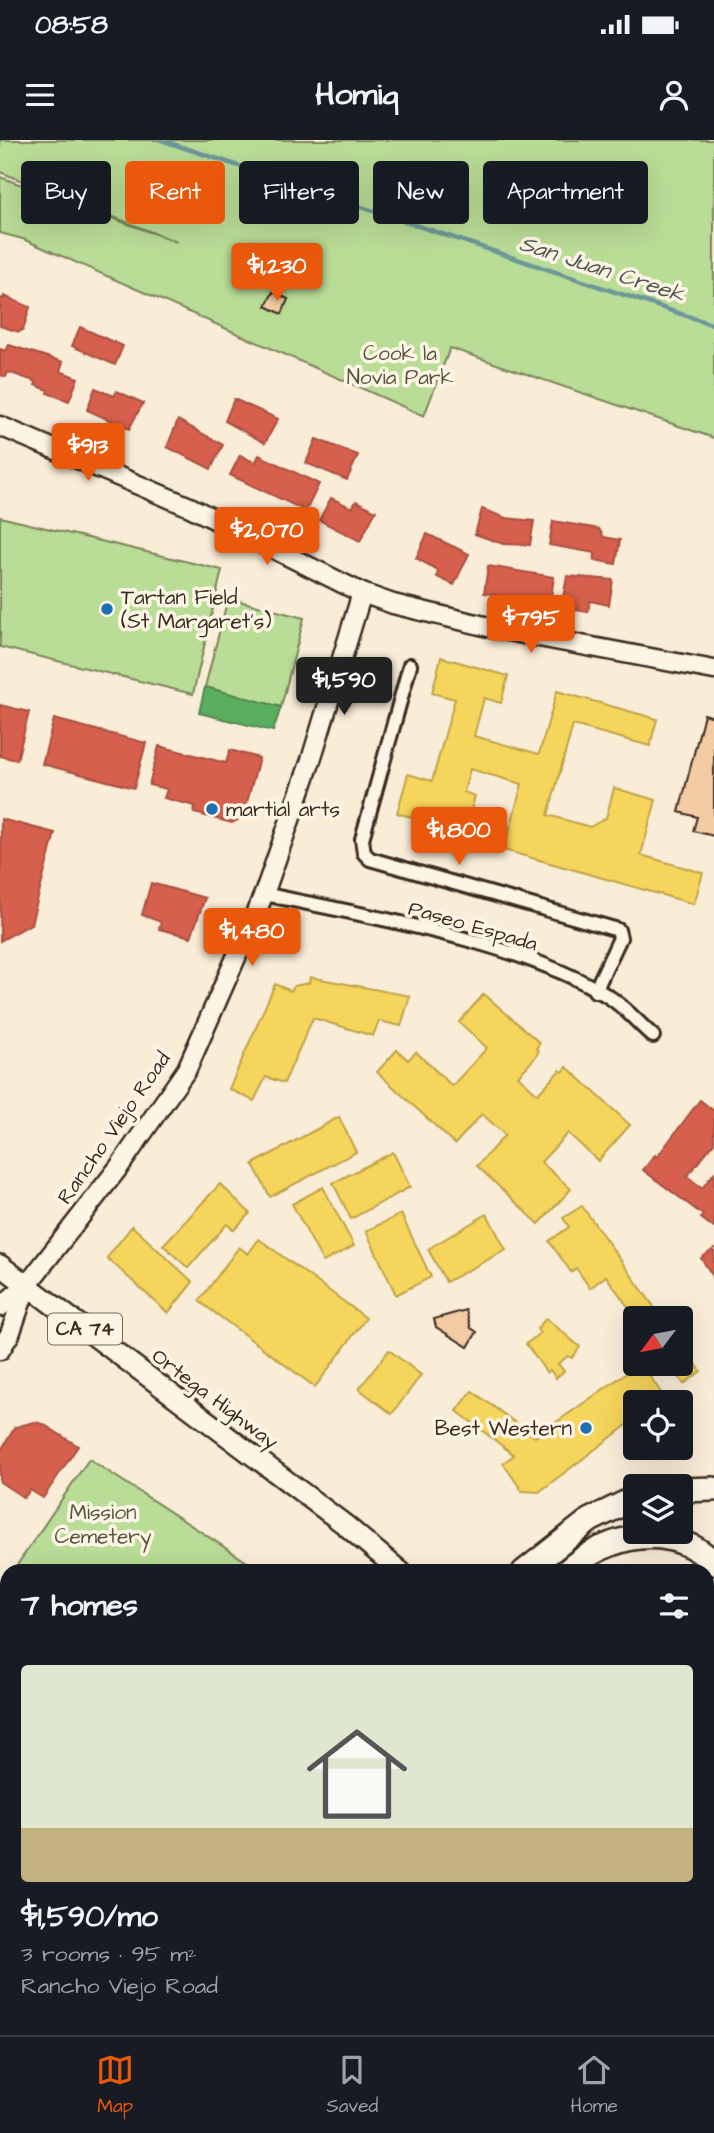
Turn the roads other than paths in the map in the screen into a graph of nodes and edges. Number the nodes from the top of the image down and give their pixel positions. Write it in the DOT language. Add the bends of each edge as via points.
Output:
graph roads {
  1 [pos="0,426"];
  2 [pos="362,593"];
  3 [pos="410,665"];
  4 [pos="714,670"];
  5 [pos="264,894"];
  6 [pos="595,991"];
  7 [pos="653,1036"];
  8 [pos="0,1265"];
  9 [pos="27,1285"];
  10 [pos="0,1307"];
  11 [pos="0,1350"];
  12 [pos="714,1489"];
  13 [pos="693,1490"];
  14 [pos="623,1504"];
  15 [pos="714,1563"];
  16 [pos="392,1564"];
  17 [pos="534,1564"];
  18 [pos="577,1564"];
  1 -- 2 [label="main road" via="190,508"];
  2 -- 4 [label="main road" via="497,629"];
  2 -- 5 [label="main road, Rancho Viejo Road"];
  3 -- 6 [label="street" via="362,839 364,853 370,859 618,930 620,937"];
  5 -- 6 [label="street, Paseo Espada" via="493,948"];
  5 -- 9 [label="main road, Rancho Viejo Road" via="187,1069 120,1167"];
  6 -- 7 [label="street, Paseo Espada" via="610,998"];
  8 -- 9 [label="main road, Ortega Highway / CA 74"];
  9 -- 10 [label="main road, Rancho Viejo Road"];
  9 -- 11 [label="main road, Rancho Viejo Road"];
  9 -- 16 [label="main road, Ortega Highway / CA 74"];
  12 -- 13 [label="highway"];
  14 -- 17 [label="highway" via="590,1520"];
  15 -- 18 [label="highway" via="694,1547 657,1535 619,1539"];
}
